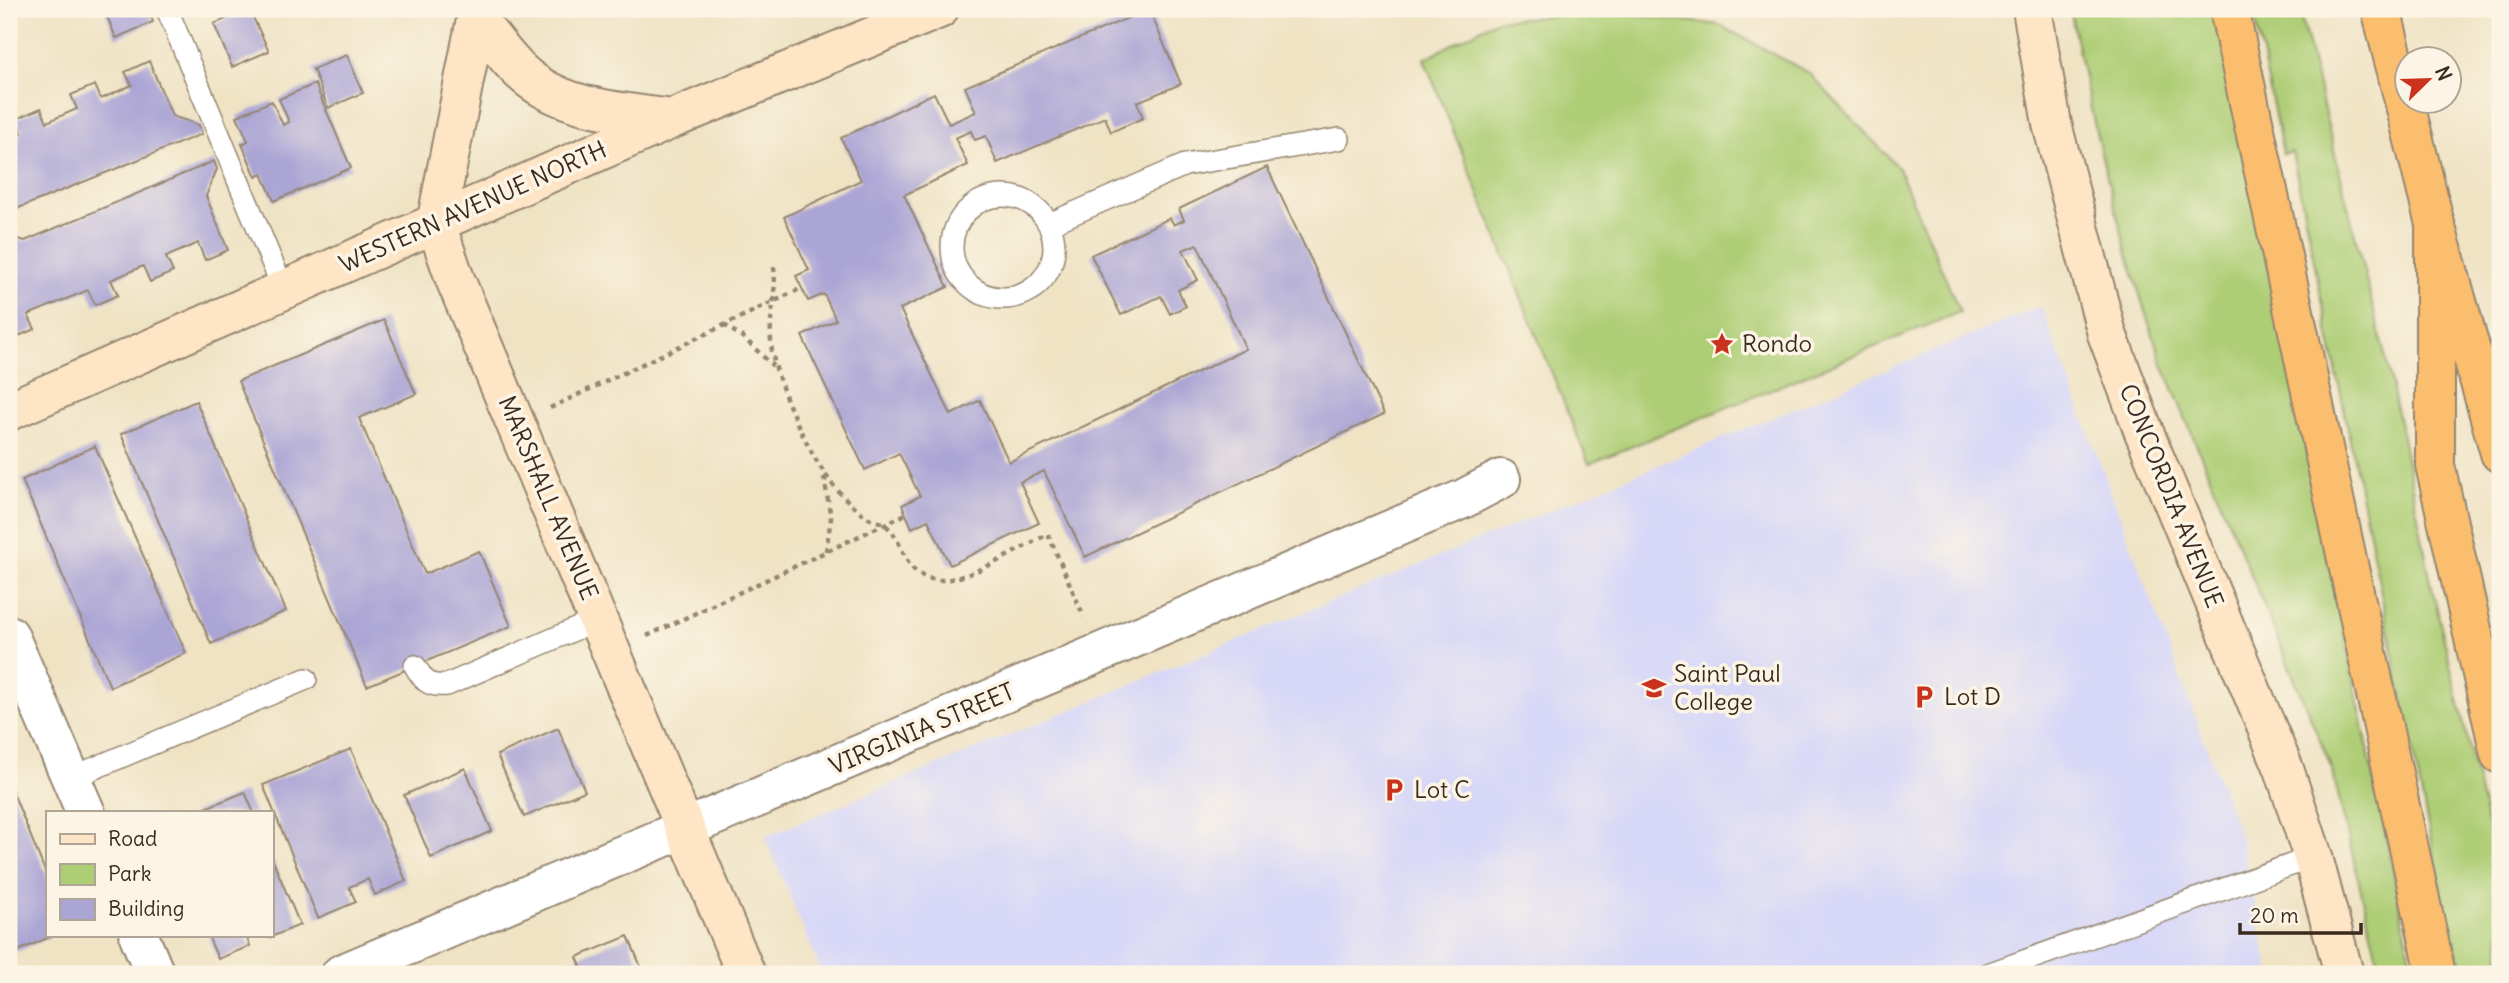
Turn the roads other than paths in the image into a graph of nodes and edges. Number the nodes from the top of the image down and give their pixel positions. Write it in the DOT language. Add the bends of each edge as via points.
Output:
graph roads {
  1 [pos="167,9"];
  2 [pos="939,9"];
  3 [pos="2032,9"];
  4 [pos="2229,9"];
  5 [pos="2381,9"];
  6 [pos="477,14"];
  7 [pos="672,119"];
  8 [pos="1339,139"];
  9 [pos="436,224"];
  10 [pos="1049,224"];
  11 [pos="2435,224"];
  12 [pos="284,291"];
  13 [pos="9,411"];
  14 [pos="2500,453"];
  15 [pos="1501,479"];
  16 [pos="9,635"];
  17 [pos="606,636"];
  18 [pos="415,666"];
  19 [pos="306,679"];
  20 [pos="2500,754"];
  21 [pos="71,779"];
  22 [pos="85,811"];
  23 [pos="687,828"];
  24 [pos="2313,857"];
  25 [pos="139,937"];
  26 [pos="155,974"];
  27 [pos="341,974"];
  28 [pos="746,974"];
  29 [pos="1988,974"];
  30 [pos="2344,974"];
  31 [pos="2435,974"];
  1 -- 12 [label="lane"];
  2 -- 7 [label="street, WESTERN AVENUE NORTH"];
  3 -- 24 [label="street, CONCORDIA AVENUE" via="2052,124 2107,334 2284,769"];
  4 -- 31 [label="highway"];
  5 -- 11 [label="highway"];
  6 -- 7 [label="street" via="521,72 549,93 586,106"];
  6 -- 9 [label="street"];
  7 -- 9 [label="street, WESTERN AVENUE NORTH"];
  8 -- 10 [label="lane" via="1185,165"];
  9 -- 12 [label="street, WESTERN AVENUE NORTH"];
  9 -- 17 [label="street, MARSHALL AVENUE"];
  10 -- 10 [label="lane" via="1055,240 1054,258 1036,288 1003,299 986,296 959,274 952,240 966,211 979,202 995,196 1018,198 1040,210"];
  11 -- 14 [label="highway"];
  11 -- 20 [label="highway" via="2435,465"];
  12 -- 13 [label="street, WESTERN AVENUE NORTH"];
  15 -- 23 [label="street, VIRGINIA STREET"];
  16 -- 21 [label="street"];
  17 -- 18 [label="lane" via="447,685 434,687"];
  17 -- 23 [label="street, MARSHALL AVENUE"];
  19 -- 21 [label="lane"];
  21 -- 22 [label="street"];
  23 -- 27 [label="street, VIRGINIA STREET"];
  23 -- 28 [label="street, MARSHALL AVENUE"];
  24 -- 29 [label="lane"];
  24 -- 30 [label="street, CONCORDIA AVENUE"];
  25 -- 26 [label="street"];
}
